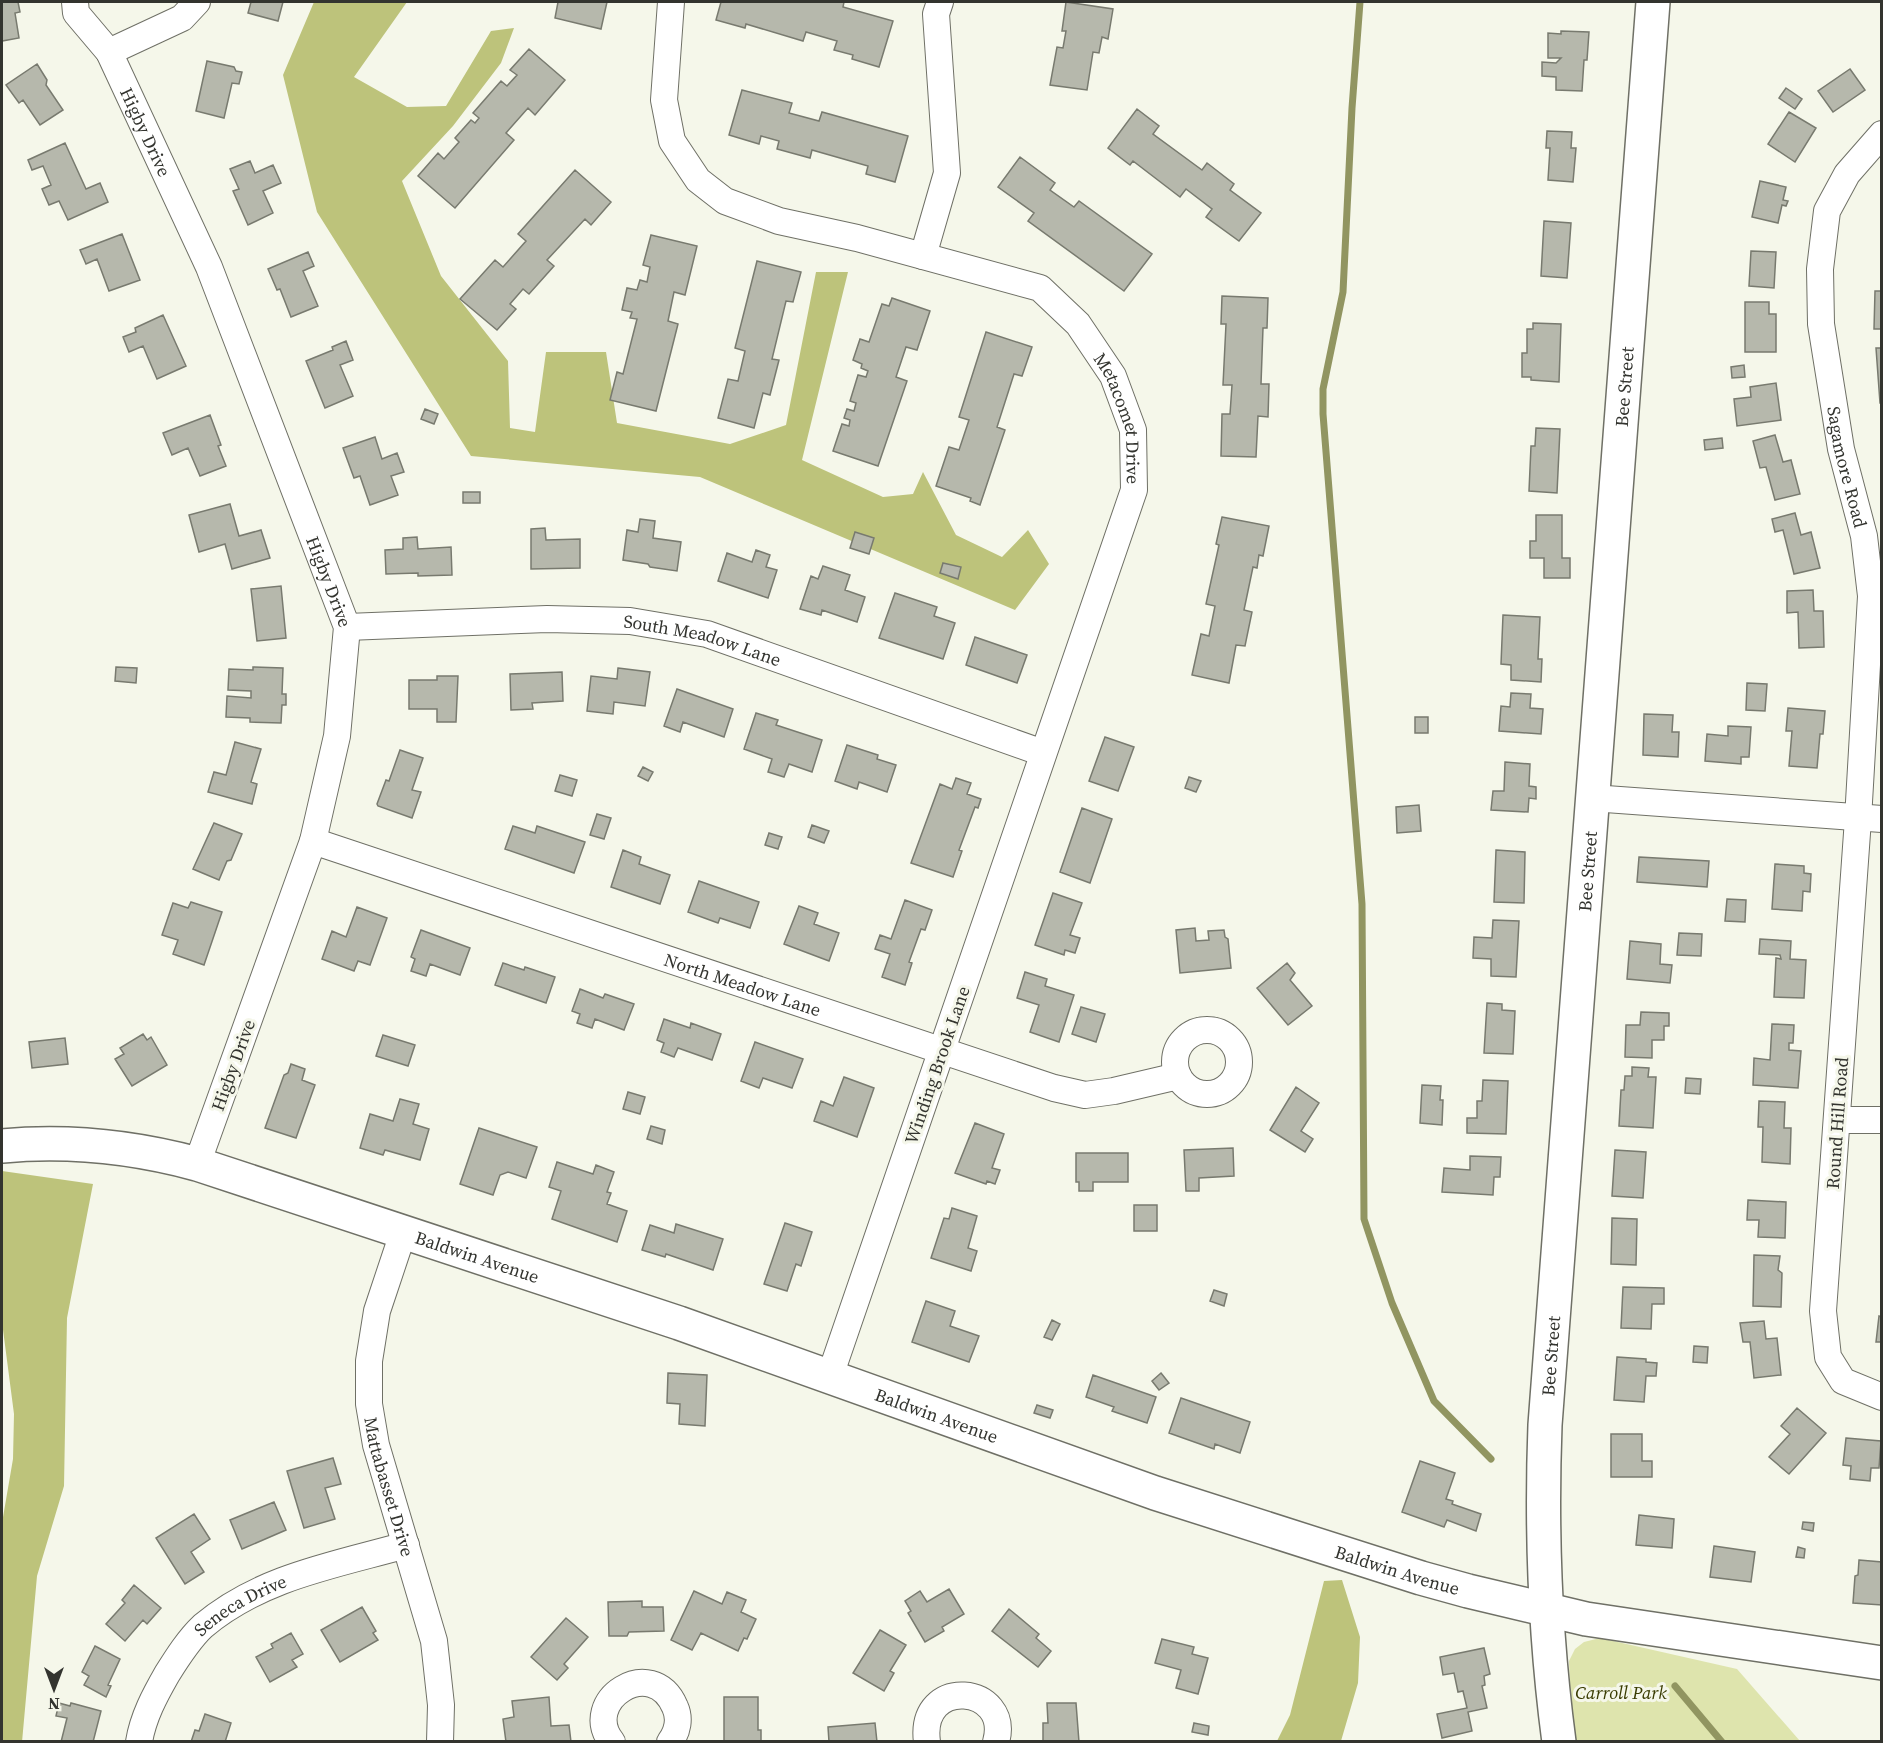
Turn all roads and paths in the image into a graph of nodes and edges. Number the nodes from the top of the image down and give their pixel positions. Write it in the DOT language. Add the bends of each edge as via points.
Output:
graph roads {
  1 [pos="75,2"];
  2 [pos="197,2"];
  3 [pos="671,2"];
  4 [pos="940,2"];
  5 [pos="1653,2"];
  6 [pos="109,52"];
  7 [pos="1881,134"];
  8 [pos="923,256"];
  9 [pos="1874,547"];
  10 [pos="347,627"];
  11 [pos="1044,753"];
  12 [pos="1592,798"];
  13 [pos="1870,819"];
  14 [pos="313,841"];
  15 [pos="942,1052"];
  16 [pos="1178,1076"];
  17 [pos="1837,1120"];
  18 [pos="1881,1120"];
  19 [pos="2,1146"];
  20 [pos="197,1164"];
  21 [pos="403,1233"];
  22 [pos="830,1376"];
  23 [pos="1881,1397"];
  24 [pos="406,1545"];
  25 [pos="1547,1610"];
  26 [pos="1881,1663"];
  27 [pos="139,1742"];
  28 [pos="440,1742"];
  29 [pos="612,1742"];
  30 [pos="670,1742"];
  31 [pos="927,1742"];
  32 [pos="996,1742"];
  33 [pos="1559,1742"];
  1 -- 6 [label="street, Higby Drive" via="76,13"];
  2 -- 6 [label="street" via="182,18"];
  3 -- 8 [label="street, Metacomet Drive" via="664,100 672,141 698,180 725,201 779,221"];
  4 -- 8 [label="street" via="936,14 947,173"];
  5 -- 12 [label="street, Bee Street"];
  6 -- 10 [label="street, Higby Drive" via="209,267"];
  7 -- 9 [label="street, Sagamore Road" via="1847,174 1827,211 1820,269 1821,324 1841,449 1864,536"];
  8 -- 11 [label="street, Metacomet Drive" via="1040,288 1078,324 1113,376 1133,430 1134,490"];
  9 -- 13 [label="street, Sagamore Road"];
  10 -- 11 [label="street, South Meadow Lane" via="618,621 706,634"];
  10 -- 14 [label="street, Higby Drive" via="337,735"];
  11 -- 15 [label="street, Winding Brook Lane"];
  12 -- 13 [label="street"];
  12 -- 25 [label="street, Bee Street" via="1545,1425 1543,1548"];
  13 -- 17 [label="street, Round Hill Road"];
  14 -- 15 [label="street, North Meadow Lane"];
  14 -- 20 [label="street, Higby Drive"];
  15 -- 16 [label="street, North Meadow Lane" via="1085,1095"];
  15 -- 22 [label="street, Winding Brook Lane"];
  17 -- 18 [label="street"];
  17 -- 23 [label="street, Round Hill Road" via="1823,1311 1828,1357 1843,1381"];
  19 -- 20 [label="street, Baldwin Avenue" via="103,1147"];
  20 -- 21 [label="street, Baldwin Avenue"];
  21 -- 22 [label="street, Baldwin Avenue" via="583,1290"];
  21 -- 24 [label="street, Mattabasset Drive" via="377,1311 369,1361 369,1404 376,1445"];
  22 -- 25 [label="street, Baldwin Avenue" via="1166,1497 1421,1578"];
  24 -- 27 [label="street, Seneca Drive" via="276,1582 236,1602 202,1628 178,1656 154,1697"];
  24 -- 28 [label="street, Mattabasset Drive" via="434,1641 441,1705"];
  25 -- 26 [label="street, Baldwin Avenue"];
  25 -- 33 [label="street, Bee Street"];
  29 -- 30 [label="street" via="605,1727 608,1702 621,1689 639,1682 662,1689 671,1698 678,1713 678,1725"];
  31 -- 32 [label="street" via="929,1714 950,1696 964,1695 978,1698 990,1707 997,1719"];
}
